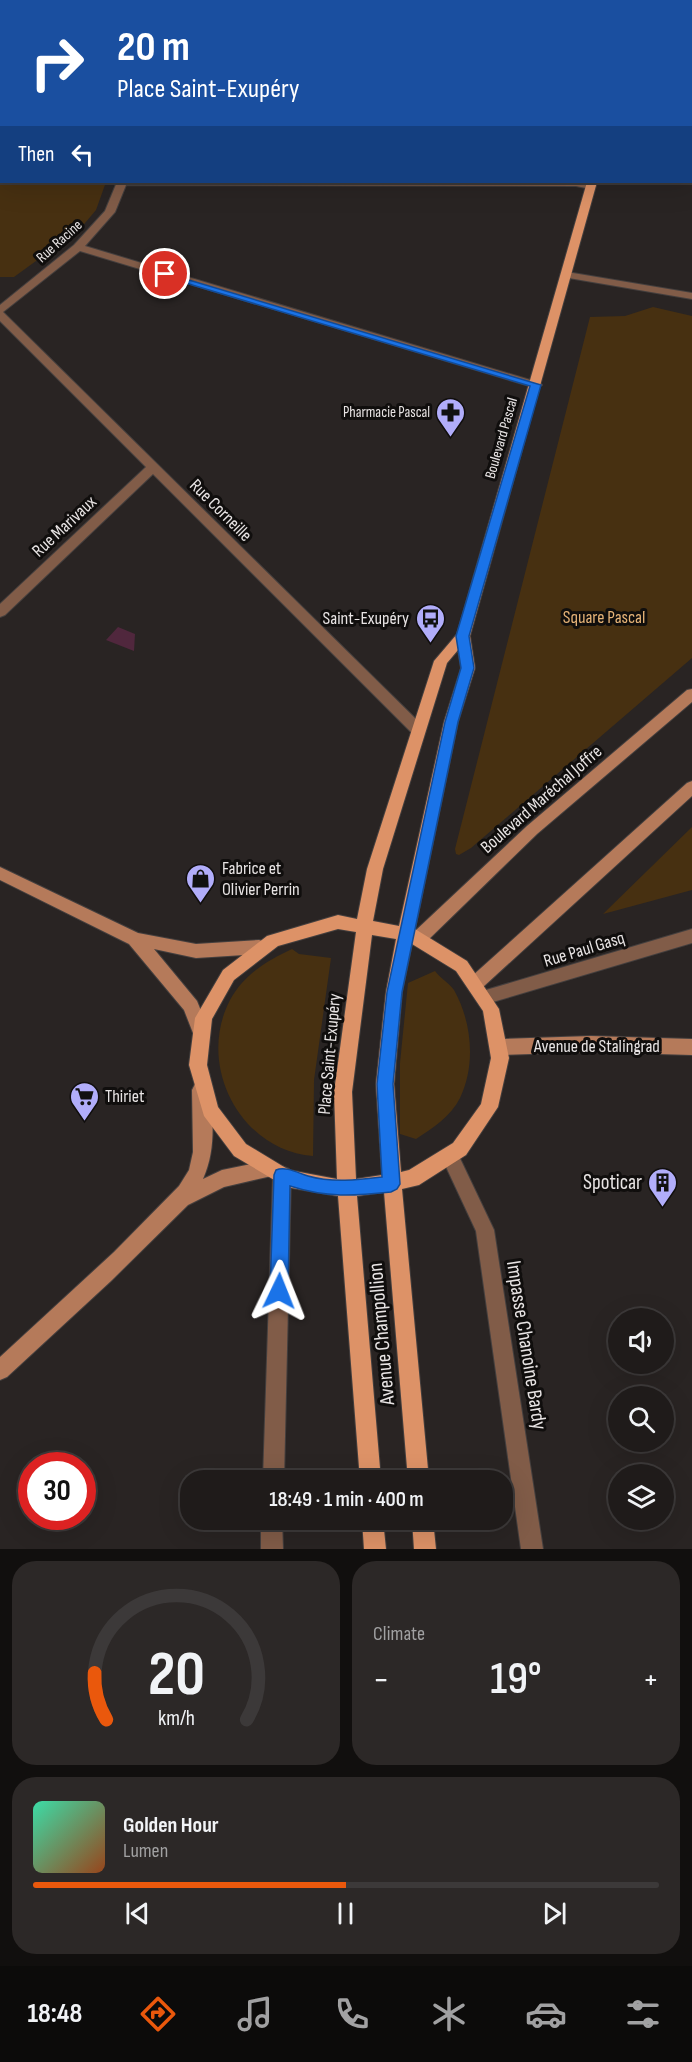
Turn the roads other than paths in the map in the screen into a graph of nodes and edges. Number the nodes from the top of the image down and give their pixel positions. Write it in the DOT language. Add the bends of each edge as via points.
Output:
graph roads {
  1 [pos="122,183"];
  2 [pos="576,183"];
  3 [pos="591,184"];
  4 [pos="78,247"];
  5 [pos="567,275"];
  6 [pos="692,296"];
  7 [pos="0,312"];
  8 [pos="536,385"];
  9 [pos="153,467"];
  10 [pos="0,612"];
  11 [pos="463,636"];
  12 [pos="692,694"];
  13 [pos="417,730"];
  14 [pos="692,787"];
  15 [pos="0,873"];
  16 [pos="365,922"];
  17 [pos="413,934"];
  18 [pos="692,936"];
  19 [pos="135,939"];
  20 [pos="259,947"];
  21 [pos="477,982"];
  22 [pos="486,998"];
  23 [pos="199,1028"];
  24 [pos="501,1047"];
  25 [pos="692,1047"];
  26 [pos="201,1086"];
  27 [pos="450,1156"];
  28 [pos="276,1172"];
  29 [pos="391,1184"];
  30 [pos="347,1189"];
  31 [pos="182,1198"];
  32 [pos="0,1370"];
  33 [pos="273,1470"];
  34 [pos="369,1470"];
  35 [pos="418,1470"];
  36 [pos="272,1530"];
  37 [pos="374,1530"];
  38 [pos="424,1530"];
  39 [pos="272,1549"];
  40 [pos="375,1549"];
  41 [pos="426,1549"];
  42 [pos="532,1549"];
  1 -- 4 [label="street, Rue Racine" via="110,212"];
  2 -- 3 [label="street"];
  3 -- 5 [label="main road, Boulevard Pascal"];
  4 -- 7 [label="street, Rue Racine"];
  4 -- 8 [label="street"];
  5 -- 6 [label="street"];
  5 -- 8 [label="main road, Boulevard Pascal"];
  7 -- 9 [label="street, Rue Corneille"];
  8 -- 11 [label="main road, Boulevard Pascal"];
  9 -- 10 [label="street, Rue Marivaux"];
  9 -- 13 [label="street, Rue Corneille"];
  11 -- 13 [label="main road, Boulevard Pascal" via="441,661"];
  11 -- 17 [label="main road, Boulevard Pascal" via="468,668 451,722"];
  12 -- 17 [label="main road, Boulevard Maréchal Joffre"];
  13 -- 16 [label="main road, Boulevard Pascal" via="375,869"];
  14 -- 21 [label="main road"];
  15 -- 19 [label="main road"];
  16 -- 17 [label="main road"];
  16 -- 20 [label="main road" via="310,926"];
  16 -- 30 [label="main road, Place Saint-Exupéry" via="343,1092"];
  17 -- 21 [label="main road" via="457,961"];
  17 -- 29 [label="main road" via="394,992 385,1084"];
  18 -- 22 [label="street, Rue Paul Gasq"];
  19 -- 20 [label="main road" via="196,951"];
  19 -- 23 [label="main road" via="191,1006"];
  20 -- 23 [label="main road" via="226,975"];
  21 -- 22 [label="main road"];
  22 -- 24 [label="main road" via="496,1020"];
  23 -- 26 [label="main road" via="196,1054"];
  24 -- 25 [label="main road, Avenue de Stalingrad"];
  24 -- 27 [label="main road" via="500,1077 493,1100 479,1126"];
  26 -- 28 [label="main road" via="221,1128 236,1145"];
  26 -- 31 [label="main road" via="203,1148 198,1171"];
  27 -- 29 [label="main road"];
  27 -- 42 [label="street, Impasse Chanoine Bardy" via="485,1230"];
  28 -- 30 [label="main road" via="311,1185"];
  28 -- 31 [label="main road" via="222,1179"];
  28 -- 33 [label="street"];
  29 -- 30 [label="main road"];
  29 -- 35 [label="main road, Avenue Champollion"];
  30 -- 34 [label="main road, Avenue Champollion"];
  31 -- 32 [label="main road"];
  36 -- 39 [label="street"];
  37 -- 40 [label="main road"];
  38 -- 41 [label="main road"];
}
